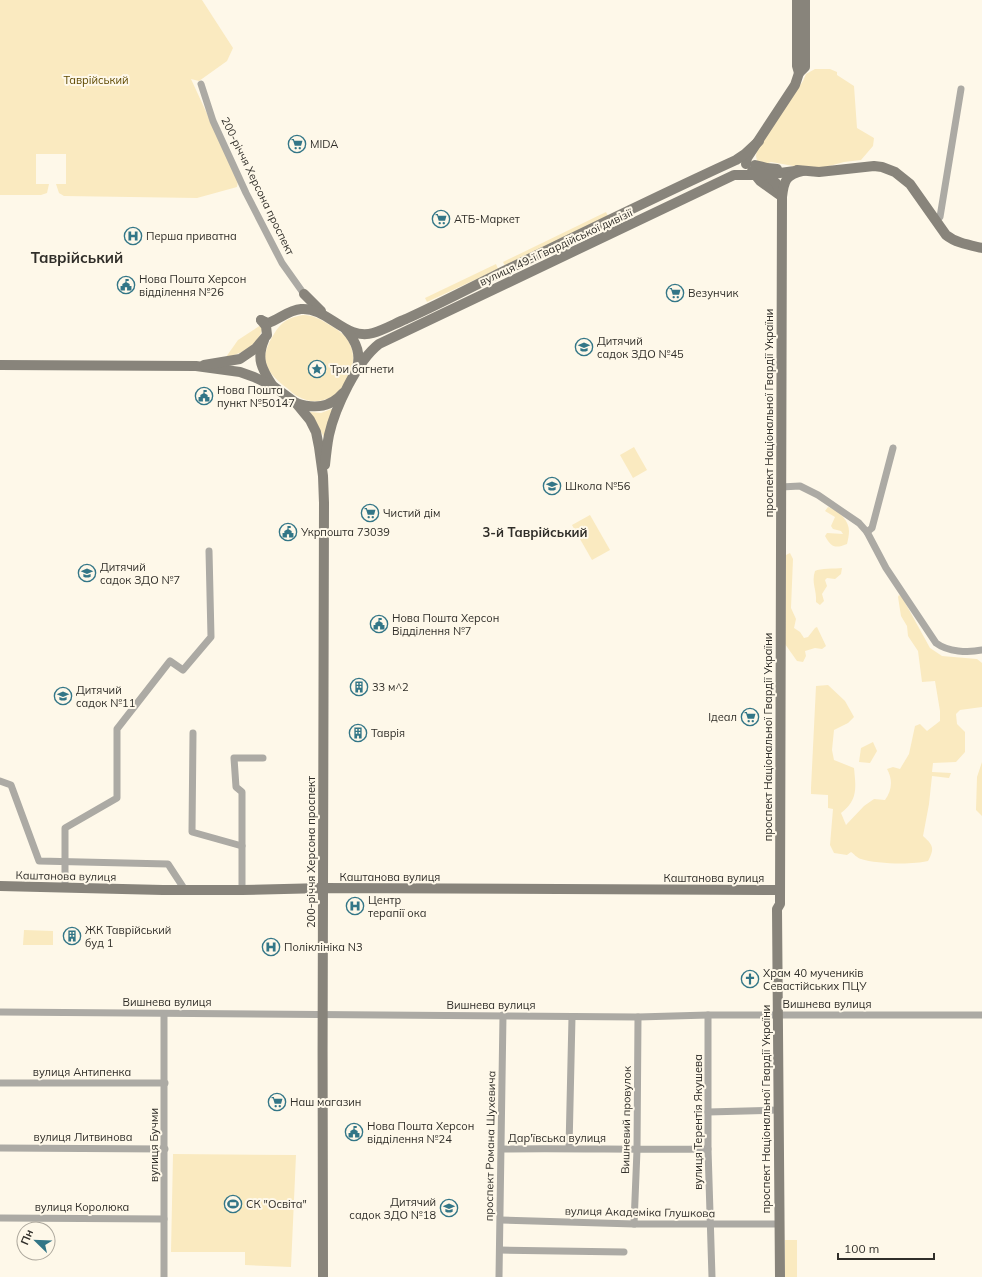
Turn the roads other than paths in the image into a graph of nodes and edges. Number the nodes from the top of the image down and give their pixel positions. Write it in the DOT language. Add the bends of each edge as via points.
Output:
graph roads {
  1 [pos="797,0"];
  2 [pos="805,0"];
  3 [pos="799,73"];
  4 [pos="201,84"];
  5 [pos="961,89"];
  6 [pos="759,141"];
  7 [pos="736,160"];
  8 [pos="753,169"];
  9 [pos="803,171"];
  10 [pos="782,197"];
  11 [pos="936,220"];
  12 [pos="556,245"];
  13 [pos="982,248"];
  14 [pos="501,286"];
  15 [pos="304,294"];
  16 [pos="441,302"];
  17 [pos="300,309"];
  18 [pos="325,316"];
  19 [pos="346,330"];
  20 [pos="267,335"];
  21 [pos="0,365"];
  22 [pos="196,366"];
  23 [pos="356,374"];
  24 [pos="273,386"];
  25 [pos="349,387"];
  26 [pos="296,403"];
  27 [pos="893,448"];
  28 [pos="323,476"];
  29 [pos="781,487"];
  30 [pos="867,532"];
  31 [pos="209,551"];
  32 [pos="982,650"];
  33 [pos="193,733"];
  34 [pos="263,758"];
  35 [pos="0,781"];
  36 [pos="242,846"];
  37 [pos="65,861"];
  38 [pos="0,886"];
  39 [pos="64,888"];
  40 [pos="324,888"];
  41 [pos="185,890"];
  42 [pos="242,890"];
  43 [pos="780,890"];
  44 [pos="0,1012"];
  45 [pos="164,1014"];
  46 [pos="503,1015"];
  47 [pos="708,1015"];
  48 [pos="778,1015"];
  49 [pos="982,1015"];
  50 [pos="322,1016"];
  51 [pos="572,1017"];
  52 [pos="638,1017"];
  53 [pos="0,1083"];
  54 [pos="165,1083"];
  55 [pos="778,1110"];
  56 [pos="708,1112"];
  57 [pos="0,1148"];
  58 [pos="569,1148"];
  59 [pos="165,1149"];
  60 [pos="502,1149"];
  61 [pos="708,1149"];
  62 [pos="637,1150"];
  63 [pos="0,1218"];
  64 [pos="164,1218"];
  65 [pos="500,1220"];
  66 [pos="634,1224"];
  67 [pos="709,1224"];
  68 [pos="779,1224"];
  69 [pos="500,1250"];
  70 [pos="624,1252"];
  71 [pos="164,1277"];
  72 [pos="323,1277"];
  73 [pos="499,1277"];
  74 [pos="712,1277"];
  75 [pos="780,1277"];
  1 -- 3 [label="street"];
  2 -- 3 [label="street" via="805,67"];
  3 -- 6 [label="street" via="795,85"];
  4 -- 15 [label="street, 200-річчя Херсона проспект" via="213,121 246,193 282,263"];
  5 -- 11 [label="street" via="940,217"];
  6 -- 7 [label="street"];
  6 -- 8 [label="street"];
  7 -- 8 [label="street"];
  7 -- 12 [label="street, вулиця 49-ї Гвардійської дивізії"];
  8 -- 9 [label="street"];
  8 -- 10 [label="street" via="776,183"];
  8 -- 14 [label="street, вулиця 49-ї Гвардійської дивізії" via="690,192 682,201"];
  9 -- 10 [label="street, проспект Національної Гвардії України" via="788,177 783,185"];
  9 -- 11 [label="street" via="819,172 874,166 888,169 910,184"];
  10 -- 29 [label="street, проспект Національної Гвардії України"];
  11 -- 13 [label="street" via="950,239"];
  12 -- 14 [label="street" via="548,257 507,277"];
  12 -- 16 [label="street, вулиця 49-ї Гвардійської дивізії"];
  14 -- 16 [label="street" via="493,284 448,305"];
  14 -- 23 [label="street, вулиця 49-ї Гвардійської дивізії" via="379,344 364,359"];
  15 -- 17 [label="street" via="306,302"];
  15 -- 18 [label="street"];
  16 -- 19 [label="street, вулиця 49-ї Гвардійської дивізії" via="374,333 361,335"];
  17 -- 18 [label="street" via="310,309"];
  17 -- 20 [label="street" via="268,323 261,320 266,326"];
  18 -- 19 [label="street"];
  19 -- 23 [label="street" via="353,337 357,349 359,361"];
  20 -- 22 [label="street" via="256,348 240,359"];
  20 -- 24 [label="street" via="261,349 260,360 263,372"];
  21 -- 22 [label="street"];
  22 -- 24 [label="street" via="240,372"];
  23 -- 25 [label="street"];
  24 -- 26 [label="street"];
  25 -- 26 [label="street" via="329,404 318,407"];
  25 -- 28 [label="street" via="329,435"];
  26 -- 28 [label="street" via="304,411 316,432"];
  27 -- 30 [label="street" via="872,528"];
  28 -- 40 [label="street, 200-річчя Херсона проспект"];
  29 -- 30 [label="street" via="800,486 818,495 853,518"];
  29 -- 43 [label="street, проспект Національної Гвардії України"];
  30 -- 32 [label="street" via="886,568 936,643 950,650"];
  31 -- 37 [label="street" via="210,637 183,670 170,661 117,729 117,798 65,828"];
  33 -- 36 [label="street" via="192,832"];
  34 -- 36 [label="street" via="234,758 236,787 242,792"];
  35 -- 37 [label="street" via="11,785 39,861"];
  36 -- 42 [label="street"];
  37 -- 39 [label="street"];
  37 -- 41 [label="street" via="168,864"];
  38 -- 39 [label="street, Каштанова вулиця"];
  39 -- 41 [label="street, Каштанова вулиця"];
  40 -- 42 [label="street, Каштанова вулиця"];
  40 -- 43 [label="street, Каштанова вулиця"];
  40 -- 50 [label="street, 200-річчя Херсона проспект"];
  41 -- 42 [label="street, Каштанова вулиця"];
  43 -- 48 [label="street, проспект Національної Гвардії України" via="780,904 777,909"];
  44 -- 45 [label="street, Вишнева вулиця"];
  45 -- 50 [label="street, Вишнева вулиця"];
  45 -- 54 [label="street, вулиця Бучми"];
  46 -- 50 [label="street, Вишнева вулиця"];
  46 -- 51 [label="street, Вишнева вулиця"];
  46 -- 60 [label="street, проспект Романа Шухевича"];
  47 -- 48 [label="street, Вишнева вулиця"];
  47 -- 52 [label="street, Вишнева вулиця"];
  47 -- 56 [label="street, вулиця Терентія Якушева"];
  48 -- 49 [label="street, Вишнева вулиця"];
  48 -- 55 [label="street, проспект Національної Гвардії України"];
  50 -- 72 [label="street, 200-річчя Херсона проспект"];
  51 -- 52 [label="street, Вишнева вулиця"];
  51 -- 58 [label="street"];
  52 -- 62 [label="street, Вишневий провулок"];
  53 -- 54 [label="street, вулиця Антипенка"];
  54 -- 59 [label="street, вулиця Бучми"];
  55 -- 56 [label="street"];
  55 -- 68 [label="street, проспект Національної Гвардії України"];
  56 -- 61 [label="street, вулиця Терентія Якушева"];
  57 -- 59 [label="street, вулиця Литвинова"];
  58 -- 60 [label="street, Дар'ївська вулиця"];
  58 -- 62 [label="street, Дар'ївська вулиця"];
  59 -- 64 [label="street, вулиця Бучми"];
  60 -- 65 [label="street, проспект Романа Шухевича"];
  61 -- 62 [label="street, Дар'ївська вулиця"];
  61 -- 67 [label="street, вулиця Терентія Якушева"];
  62 -- 66 [label="street, Вишневий провулок"];
  63 -- 64 [label="street, вулиця Королюка"];
  64 -- 71 [label="street, вулиця Бучми"];
  65 -- 66 [label="street, вулиця Академіка Глушкова"];
  65 -- 69 [label="street, проспект Романа Шухевича"];
  66 -- 67 [label="street, вулиця Академіка Глушкова"];
  67 -- 68 [label="street, вулиця Академіка Глушкова"];
  67 -- 74 [label="street, вулиця Терентія Якушева"];
  68 -- 75 [label="street, проспект Національної Гвардії України"];
  69 -- 70 [label="street"];
  69 -- 73 [label="street, проспект Романа Шухевича"];
}
